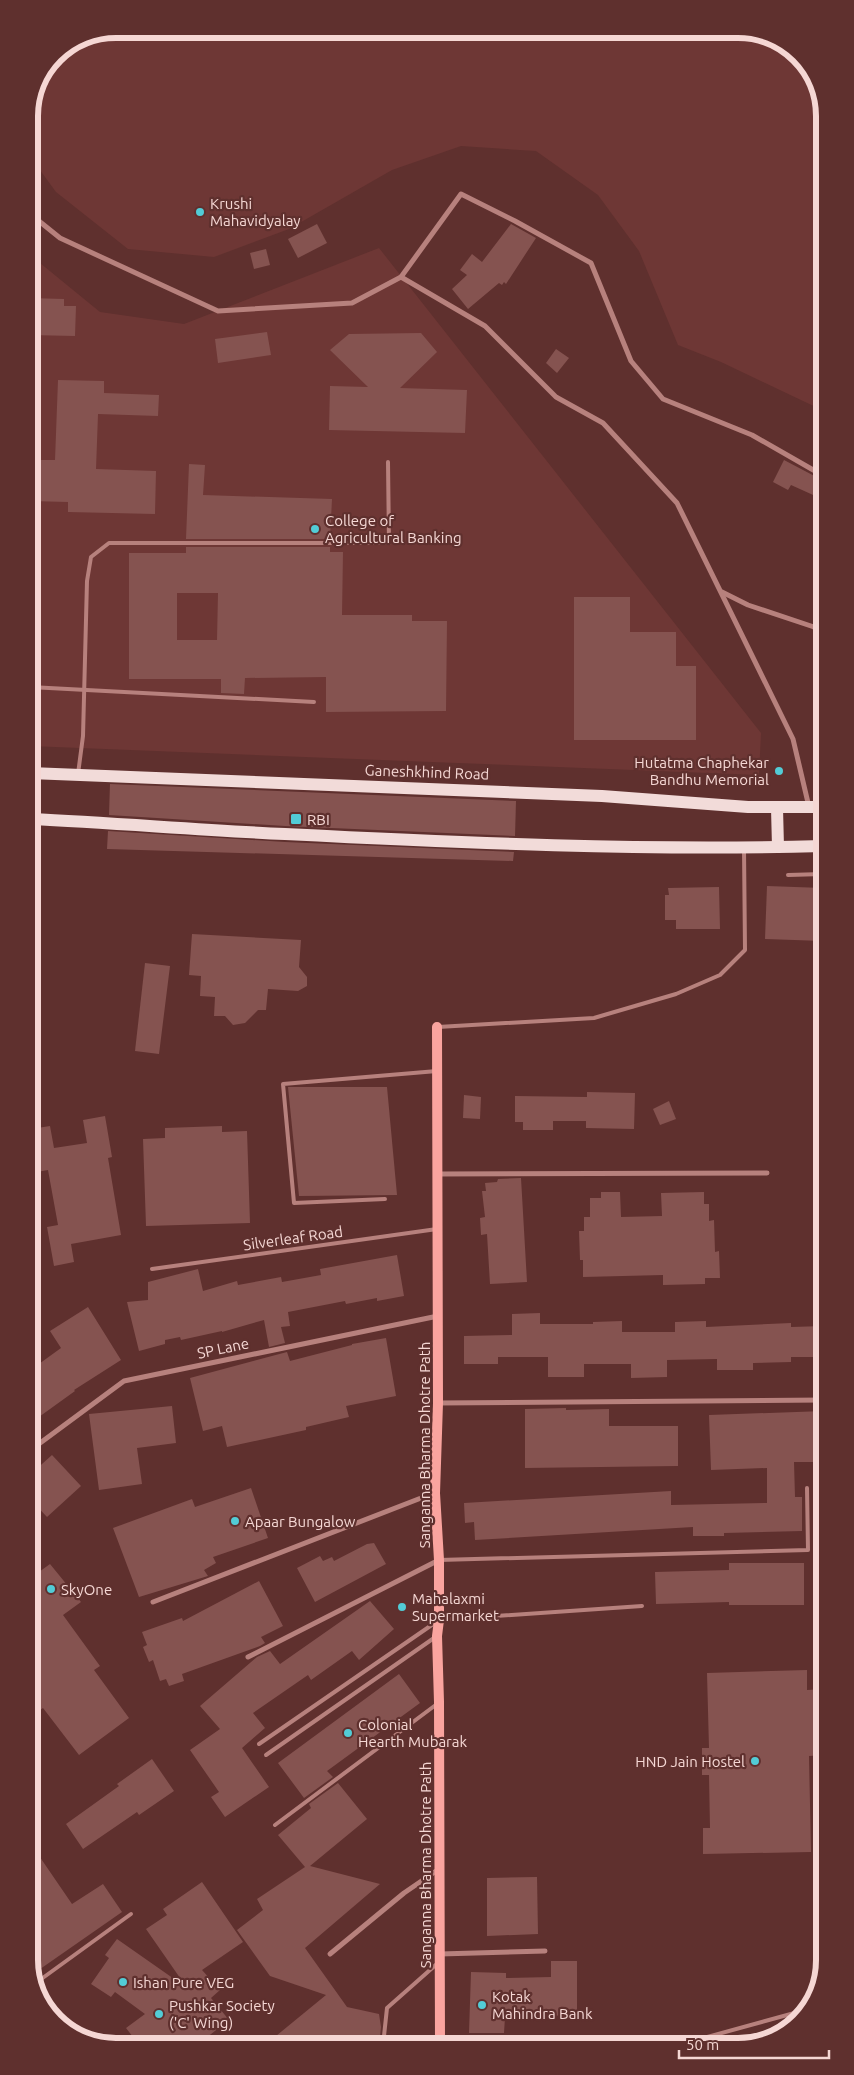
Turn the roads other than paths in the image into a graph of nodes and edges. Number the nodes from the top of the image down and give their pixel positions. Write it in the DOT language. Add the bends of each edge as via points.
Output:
graph roads {
  1 [pos="38,220"];
  2 [pos="401,277"];
  3 [pos="388,462"];
  4 [pos="816,472"];
  5 [pos="722,592"];
  6 [pos="816,629"];
  7 [pos="38,688"];
  8 [pos="84,691"];
  9 [pos="314,702"];
  10 [pos="38,774"];
  11 [pos="78,776"];
  12 [pos="809,807"];
  13 [pos="816,807"];
  14 [pos="778,808"];
  15 [pos="38,819"];
  16 [pos="816,846"];
  17 [pos="744,847"];
  18 [pos="778,847"];
  19 [pos="816,874"];
  20 [pos="788,876"];
  21 [pos="437,1027"];
  22 [pos="437,1071"];
  23 [pos="438,1174"];
  24 [pos="767,1174"];
  25 [pos="385,1199"];
  26 [pos="438,1229"];
  27 [pos="152,1269"];
  28 [pos="438,1316"];
  29 [pos="816,1400"];
  30 [pos="438,1403"];
  31 [pos="38,1444"];
  32 [pos="807,1488"];
  33 [pos="435,1493"];
  34 [pos="439,1560"];
  35 [pos="153,1602"];
  36 [pos="642,1606"];
  37 [pos="439,1620"];
  38 [pos="437,1636"];
  39 [pos="248,1657"];
  40 [pos="439,1702"];
  41 [pos="259,1744"];
  42 [pos="266,1755"];
  43 [pos="274,1825"];
  44 [pos="440,1869"];
  45 [pos="131,1914"];
  46 [pos="545,1951"];
  47 [pos="330,1954"];
  48 [pos="440,1957"];
  49 [pos="40,1980"];
  50 [pos="796,2013"];
  51 [pos="384,2036"];
  52 [pos="440,2038"];
  53 [pos="704,2038"];
  1 -- 2 [label="street" via="60,238 218,311 352,304"];
  2 -- 4 [label="street" via="461,194 591,262 631,361 663,399 752,435"];
  2 -- 5 [label="street" via="485,326 556,397 603,423 677,504"];
  3 -- 8 [label="lane" via="389,543 109,543 91,557 88,573"];
  5 -- 6 [label="street" via="748,605"];
  5 -- 12 [label="street" via="793,739"];
  7 -- 8 [label="lane"];
  8 -- 9 [label="lane"];
  8 -- 11 [label="lane"];
  10 -- 11 [label="main road, Ganeshkhind Road"];
  11 -- 14 [label="main road, Ganeshkhind Road" via="602,796"];
  12 -- 13 [label="main road, Ganeshkhind Road"];
  12 -- 14 [label="main road, Ganeshkhind Road"];
  14 -- 18 [label="main road"];
  15 -- 17 [label="main road" via="437,841"];
  16 -- 18 [label="main road"];
  17 -- 18 [label="main road"];
  17 -- 21 [label="lane" via="744,950 720,976 676,994 594,1018"];
  19 -- 20 [label="lane"];
  21 -- 22 [label="street, Sanganna Bharma Dhotre Path"];
  22 -- 23 [label="street, Sanganna Bharma Dhotre Path"];
  22 -- 25 [label="lane" via="283,1084 294,1203"];
  23 -- 24 [label="street"];
  23 -- 26 [label="street, Sanganna Bharma Dhotre Path"];
  26 -- 27 [label="lane, Silverleaf Road"];
  26 -- 28 [label="street, Sanganna Bharma Dhotre Path"];
  28 -- 30 [label="street, Sanganna Bharma Dhotre Path"];
  28 -- 31 [label="street, SP Lane" via="124,1381"];
  29 -- 30 [label="street"];
  30 -- 33 [label="street, Sanganna Bharma Dhotre Path"];
  32 -- 34 [label="lane" via="808,1550"];
  33 -- 34 [label="street, Sanganna Bharma Dhotre Path"];
  33 -- 35 [label="street"];
  34 -- 37 [label="street, Sanganna Bharma Dhotre Path"];
  34 -- 39 [label="street"];
  36 -- 37 [label="lane"];
  37 -- 38 [label="street, Sanganna Bharma Dhotre Path"];
  37 -- 41 [label="lane"];
  38 -- 40 [label="street, Sanganna Bharma Dhotre Path"];
  38 -- 42 [label="lane"];
  40 -- 43 [label="lane"];
  40 -- 44 [label="street, Sanganna Bharma Dhotre Path"];
  44 -- 47 [label="street" via="404,1893"];
  44 -- 48 [label="street, Sanganna Bharma Dhotre Path"];
  45 -- 49 [label="lane"];
  46 -- 48 [label="street"];
  48 -- 51 [label="lane" via="387,2008"];
  48 -- 52 [label="street, Sanganna Bharma Dhotre Path"];
  50 -- 53 [label="lane"];
}
